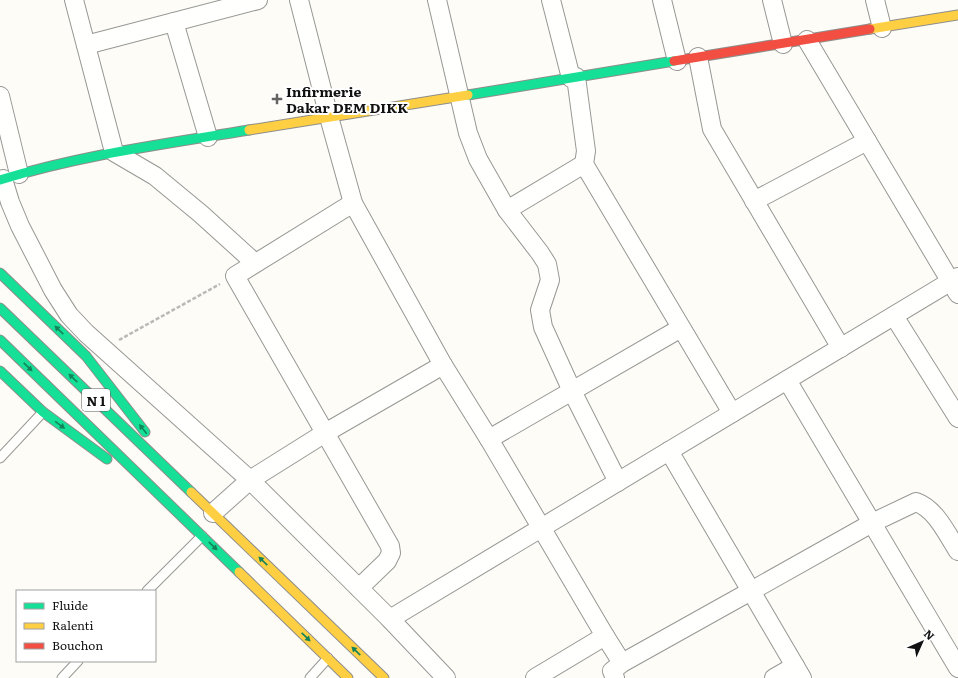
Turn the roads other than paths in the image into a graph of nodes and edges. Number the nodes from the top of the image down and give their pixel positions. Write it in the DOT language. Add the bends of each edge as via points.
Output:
graph roads {
  1 [pos="74,0"];
  2 [pos="258,0"];
  3 [pos="299,0"];
  4 [pos="437,0"];
  5 [pos="551,0"];
  6 [pos="662,0"];
  7 [pos="772,0"];
  8 [pos="875,0"];
  9 [pos="957,11"];
  10 [pos="174,22"];
  11 [pos="882,28"];
  12 [pos="807,40"];
  13 [pos="783,44"];
  14 [pos="86,45"];
  15 [pos="698,58"];
  16 [pos="677,61"];
  17 [pos="574,78"];
  18 [pos="0,96"];
  19 [pos="461,97"];
  20 [pos="329,117"];
  21 [pos="208,137"];
  22 [pos="867,141"];
  23 [pos="114,152"];
  24 [pos="584,164"];
  25 [pos="7,178"];
  26 [pos="754,201"];
  27 [pos="353,203"];
  28 [pos="507,210"];
  29 [pos="256,263"];
  30 [pos="0,273"];
  31 [pos="956,284"];
  32 [pos="0,308"];
  33 [pos="894,316"];
  34 [pos="681,328"];
  35 [pos="0,340"];
  36 [pos="840,348"];
  37 [pos="443,365"];
  38 [pos="0,371"];
  39 [pos="787,380"];
  40 [pos="572,391"];
  41 [pos="43,412"];
  42 [pos="732,413"];
  43 [pos="958,418"];
  44 [pos="324,433"];
  45 [pos="489,439"];
  46 [pos="669,451"];
  47 [pos="0,458"];
  48 [pos="250,480"];
  49 [pos="618,482"];
  50 [pos="192,492"];
  51 [pos="176,509"];
  52 [pos="213,513"];
  53 [pos="872,523"];
  54 [pos="541,528"];
  55 [pos="202,536"];
  56 [pos="958,551"];
  57 [pos="359,588"];
  58 [pos="148,590"];
  59 [pos="752,591"];
  60 [pos="390,619"];
  61 [pos="604,636"];
  62 [pos="328,658"];
  63 [pos="77,662"];
  64 [pos="958,668"];
  65 [pos="618,670"];
  66 [pos="798,672"];
  67 [pos="62,678"];
  68 [pos="310,678"];
  69 [pos="348,678"];
  70 [pos="384,678"];
  71 [pos="446,678"];
  72 [pos="535,678"];
  73 [pos="774,678"];
  1 -- 14 [label="street"];
  2 -- 10 [label="street"];
  3 -- 20 [label="street"];
  4 -- 19 [label="street"];
  5 -- 17 [label="street"];
  6 -- 16 [label="street"];
  7 -- 13 [label="street"];
  8 -- 11 [label="street"];
  9 -- 11 [label="main road"];
  10 -- 14 [label="street"];
  10 -- 21 [label="street"];
  11 -- 12 [label="main road"];
  12 -- 13 [label="main road"];
  12 -- 22 [label="street"];
  13 -- 15 [label="main road"];
  14 -- 23 [label="street"];
  15 -- 16 [label="main road"];
  15 -- 26 [label="street" via="712,130"];
  16 -- 17 [label="main road"];
  17 -- 19 [label="main road"];
  17 -- 24 [label="street" via="586,151"];
  18 -- 25 [label="street"];
  19 -- 20 [label="main road"];
  19 -- 28 [label="street" via="468,133 478,159"];
  20 -- 21 [label="main road"];
  20 -- 27 [label="street"];
  21 -- 23 [label="main road"];
  22 -- 26 [label="street"];
  22 -- 31 [label="street"];
  23 -- 25 [label="main road"];
  23 -- 29 [label="street" via="155,176"];
  24 -- 28 [label="street"];
  24 -- 34 [label="street"];
  25 -- 48 [label="street" via="10,202 20,226 53,290 70,315 86,333"];
  26 -- 36 [label="street"];
  27 -- 29 [label="street"];
  27 -- 37 [label="street"];
  28 -- 40 [label="street" via="547,264 550,280 540,310 543,327"];
  29 -- 44 [label="street" via="235,276"];
  50 -- 30 [label="main road, one-way" via="86,356"];
  31 -- 33 [label="street"];
  50 -- 32 [label="main road, N 1, one-way"];
  33 -- 36 [label="street"];
  33 -- 43 [label="street"];
  34 -- 40 [label="street"];
  34 -- 42 [label="street"];
  35 -- 51 [label="main road, N 1, one-way"];
  36 -- 39 [label="street"];
  37 -- 44 [label="street"];
  37 -- 45 [label="street"];
  38 -- 41 [label="main road"];
  39 -- 42 [label="street"];
  39 -- 53 [label="street"];
  40 -- 45 [label="street"];
  40 -- 49 [label="street"];
  41 -- 47 [label="lane"];
  41 -- 51 [label="main road, one-way"];
  42 -- 46 [label="street"];
  44 -- 48 [label="street"];
  44 -- 57 [label="street" via="390,546 391,553 387,561"];
  45 -- 54 [label="street"];
  46 -- 49 [label="street"];
  46 -- 59 [label="street"];
  48 -- 52 [label="street"];
  48 -- 57 [label="street"];
  49 -- 54 [label="street"];
  50 -- 52 [label="main road"];
  51 -- 55 [label="main road"];
  70 -- 52 [label="main road, one-way"];
  53 -- 56 [label="street" via="916,502 929,509"];
  53 -- 59 [label="street"];
  53 -- 64 [label="street"];
  54 -- 60 [label="street"];
  54 -- 61 [label="street"];
  55 -- 58 [label="lane"];
  55 -- 62 [label="main road, one-way"];
  57 -- 60 [label="street"];
  59 -- 65 [label="street"];
  59 -- 66 [label="street"];
  60 -- 71 [label="street"];
  61 -- 65 [label="street"];
  61 -- 72 [label="street"];
  62 -- 68 [label="lane"];
  62 -- 69 [label="main road"];
  63 -- 67 [label="lane"];
  66 -- 73 [label="street"];
}
